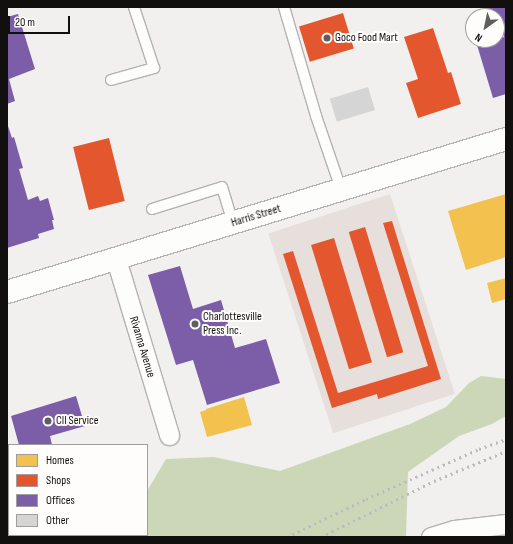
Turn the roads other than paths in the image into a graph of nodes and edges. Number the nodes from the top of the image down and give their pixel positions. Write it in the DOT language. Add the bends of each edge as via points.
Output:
graph roads {
  1 [pos="134,7"];
  2 [pos="284,7"];
  3 [pos="111,80"];
  4 [pos="506,139"];
  5 [pos="341,190"];
  6 [pos="152,209"];
  7 [pos="233,223"];
  8 [pos="116,259"];
  9 [pos="7,292"];
  10 [pos="169,435"];
  11 [pos="506,524"];
  12 [pos="431,537"];
  1 -- 3 [label="lane" via="154,68"];
  2 -- 5 [label="lane"];
  4 -- 5 [label="street, Harris Street"];
  5 -- 7 [label="street, Harris Street"];
  6 -- 7 [label="lane" via="222,187"];
  7 -- 8 [label="street, Harris Street"];
  8 -- 9 [label="street, Harris Street"];
  8 -- 10 [label="street, Rivanna Avenue"];
  11 -- 12 [label="street" via="454,530"];
}
